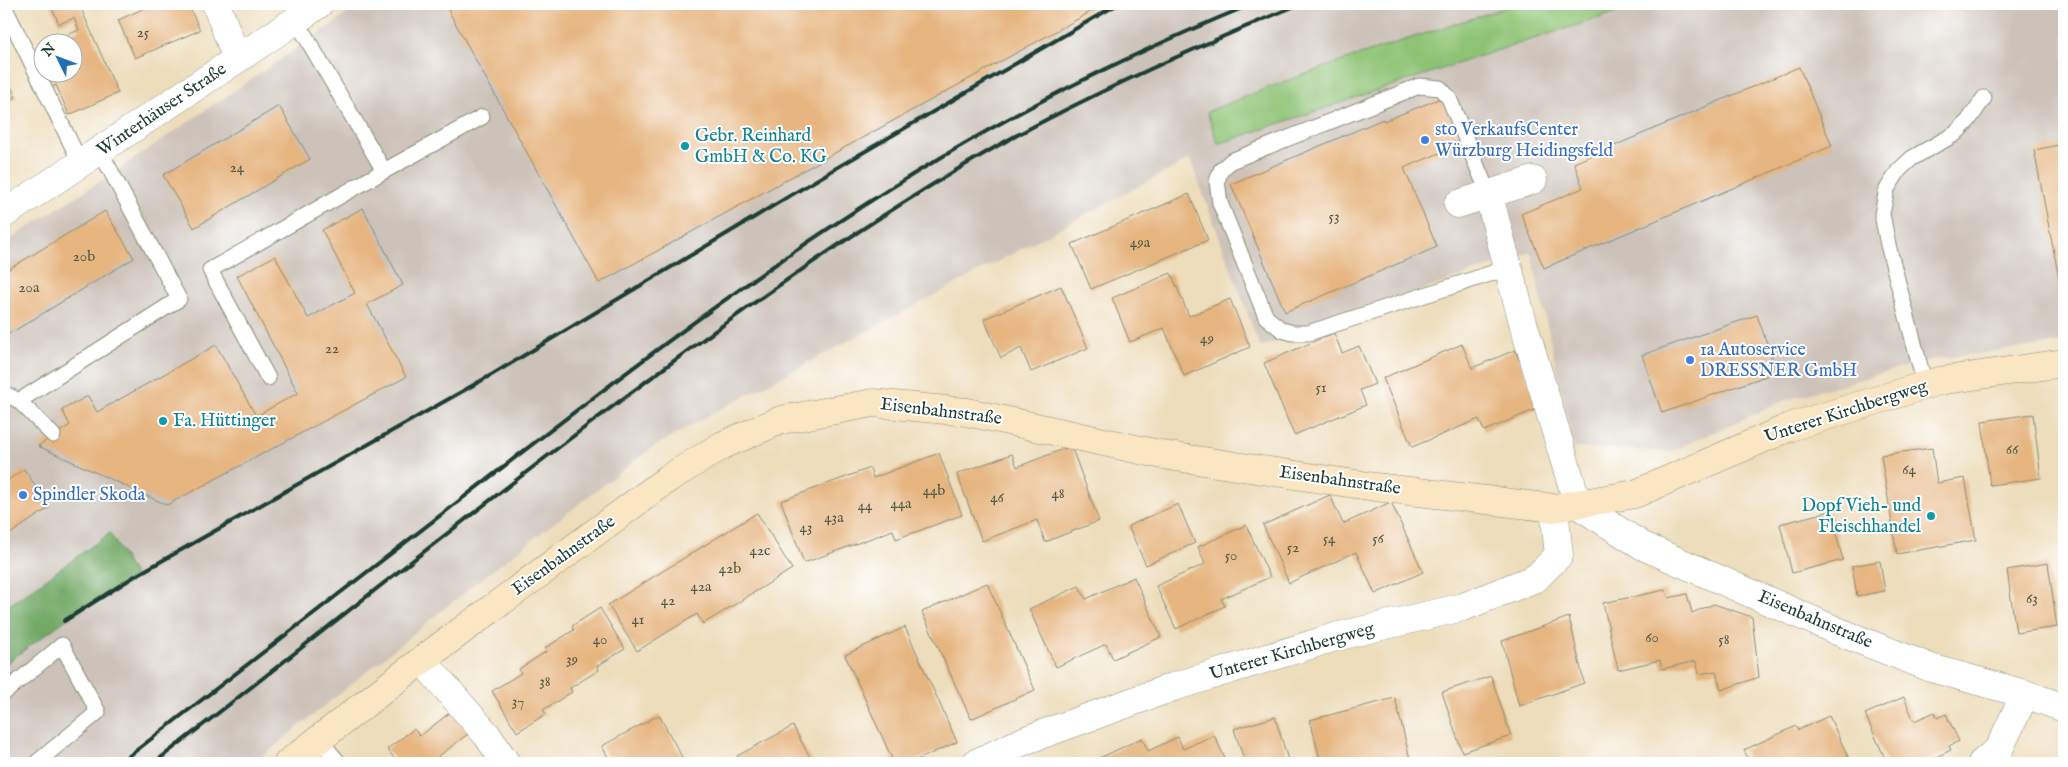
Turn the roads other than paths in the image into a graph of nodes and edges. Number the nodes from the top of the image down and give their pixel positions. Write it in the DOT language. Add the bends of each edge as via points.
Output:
graph roads {
  1 [pos="216,4"];
  2 [pos="319,4"];
  3 [pos="4,6"];
  4 [pos="296,20"];
  5 [pos="237,59"];
  6 [pos="1984,98"];
  7 [pos="482,118"];
  8 [pos="91,157"];
  9 [pos="384,171"];
  10 [pos="1533,180"];
  11 [pos="1488,193"];
  12 [pos="1458,204"];
  13 [pos="4,214"];
  14 [pos="1508,268"];
  15 [pos="2064,363"];
  16 [pos="268,378"];
  17 [pos="1925,386"];
  18 [pos="4,393"];
  19 [pos="19,401"];
  20 [pos="53,435"];
  21 [pos="1566,507"];
  22 [pos="422,660"];
  23 [pos="4,693"];
  24 [pos="2025,694"];
  25 [pos="2064,708"];
  26 [pos="318,738"];
  27 [pos="36,763"];
  28 [pos="288,763"];
  29 [pos="339,763"];
  30 [pos="506,763"];
  31 [pos="976,763"];
  32 [pos="1982,763"];
  1 -- 5 [label="street"];
  2 -- 4 [label="street, Winterhäuser Straße"];
  3 -- 8 [label="lane"];
  4 -- 5 [label="street, Winterhäuser Straße"];
  4 -- 9 [label="lane"];
  5 -- 8 [label="street, Winterhäuser Straße"];
  6 -- 17 [label="lane" via="1955,134 1912,158 1899,170 1887,190 1882,214"];
  7 -- 9 [label="lane"];
  8 -- 13 [label="street, Winterhäuser Straße"];
  8 -- 19 [label="lane" via="179,299"];
  9 -- 16 [label="lane" via="210,270"];
  10 -- 11 [label="street"];
  11 -- 12 [label="street"];
  11 -- 14 [label="street"];
  11 -- 14 [label="lane" via="1450,98 1440,88 1419,86 1231,161 1221,170 1217,181 1220,203 1266,317 1282,330 1308,333"];
  14 -- 21 [label="street"];
  15 -- 17 [label="street, Unterer Kirchbergweg" via="1939,381"];
  17 -- 21 [label="street, Unterer Kirchbergweg" via="1790,427 1636,494"];
  18 -- 19 [label="lane"];
  19 -- 20 [label="lane"];
  21 -- 22 [label="street, Eisenbahnstraße" via="1376,488 1163,455 967,412 874,403 781,420 723,444 669,478"];
  21 -- 24 [label="street, Eisenbahnstraße" via="1643,546 1837,631 1931,668"];
  21 -- 31 [label="street, Unterer Kirchbergweg" via="1559,555 1536,578 1463,607 1339,636 1173,687 1026,740"];
  22 -- 26 [label="street, Eisenbahnstraße"];
  22 -- 30 [label="street" via="487,735"];
  23 -- 27 [label="lane" via="62,645 98,712"];
  24 -- 25 [label="street, Eisenbahnstraße"];
  24 -- 32 [label="street" via="1999,749"];
  26 -- 28 [label="street, Eisenbahnstraße"];
  26 -- 29 [label="lane"];
}
